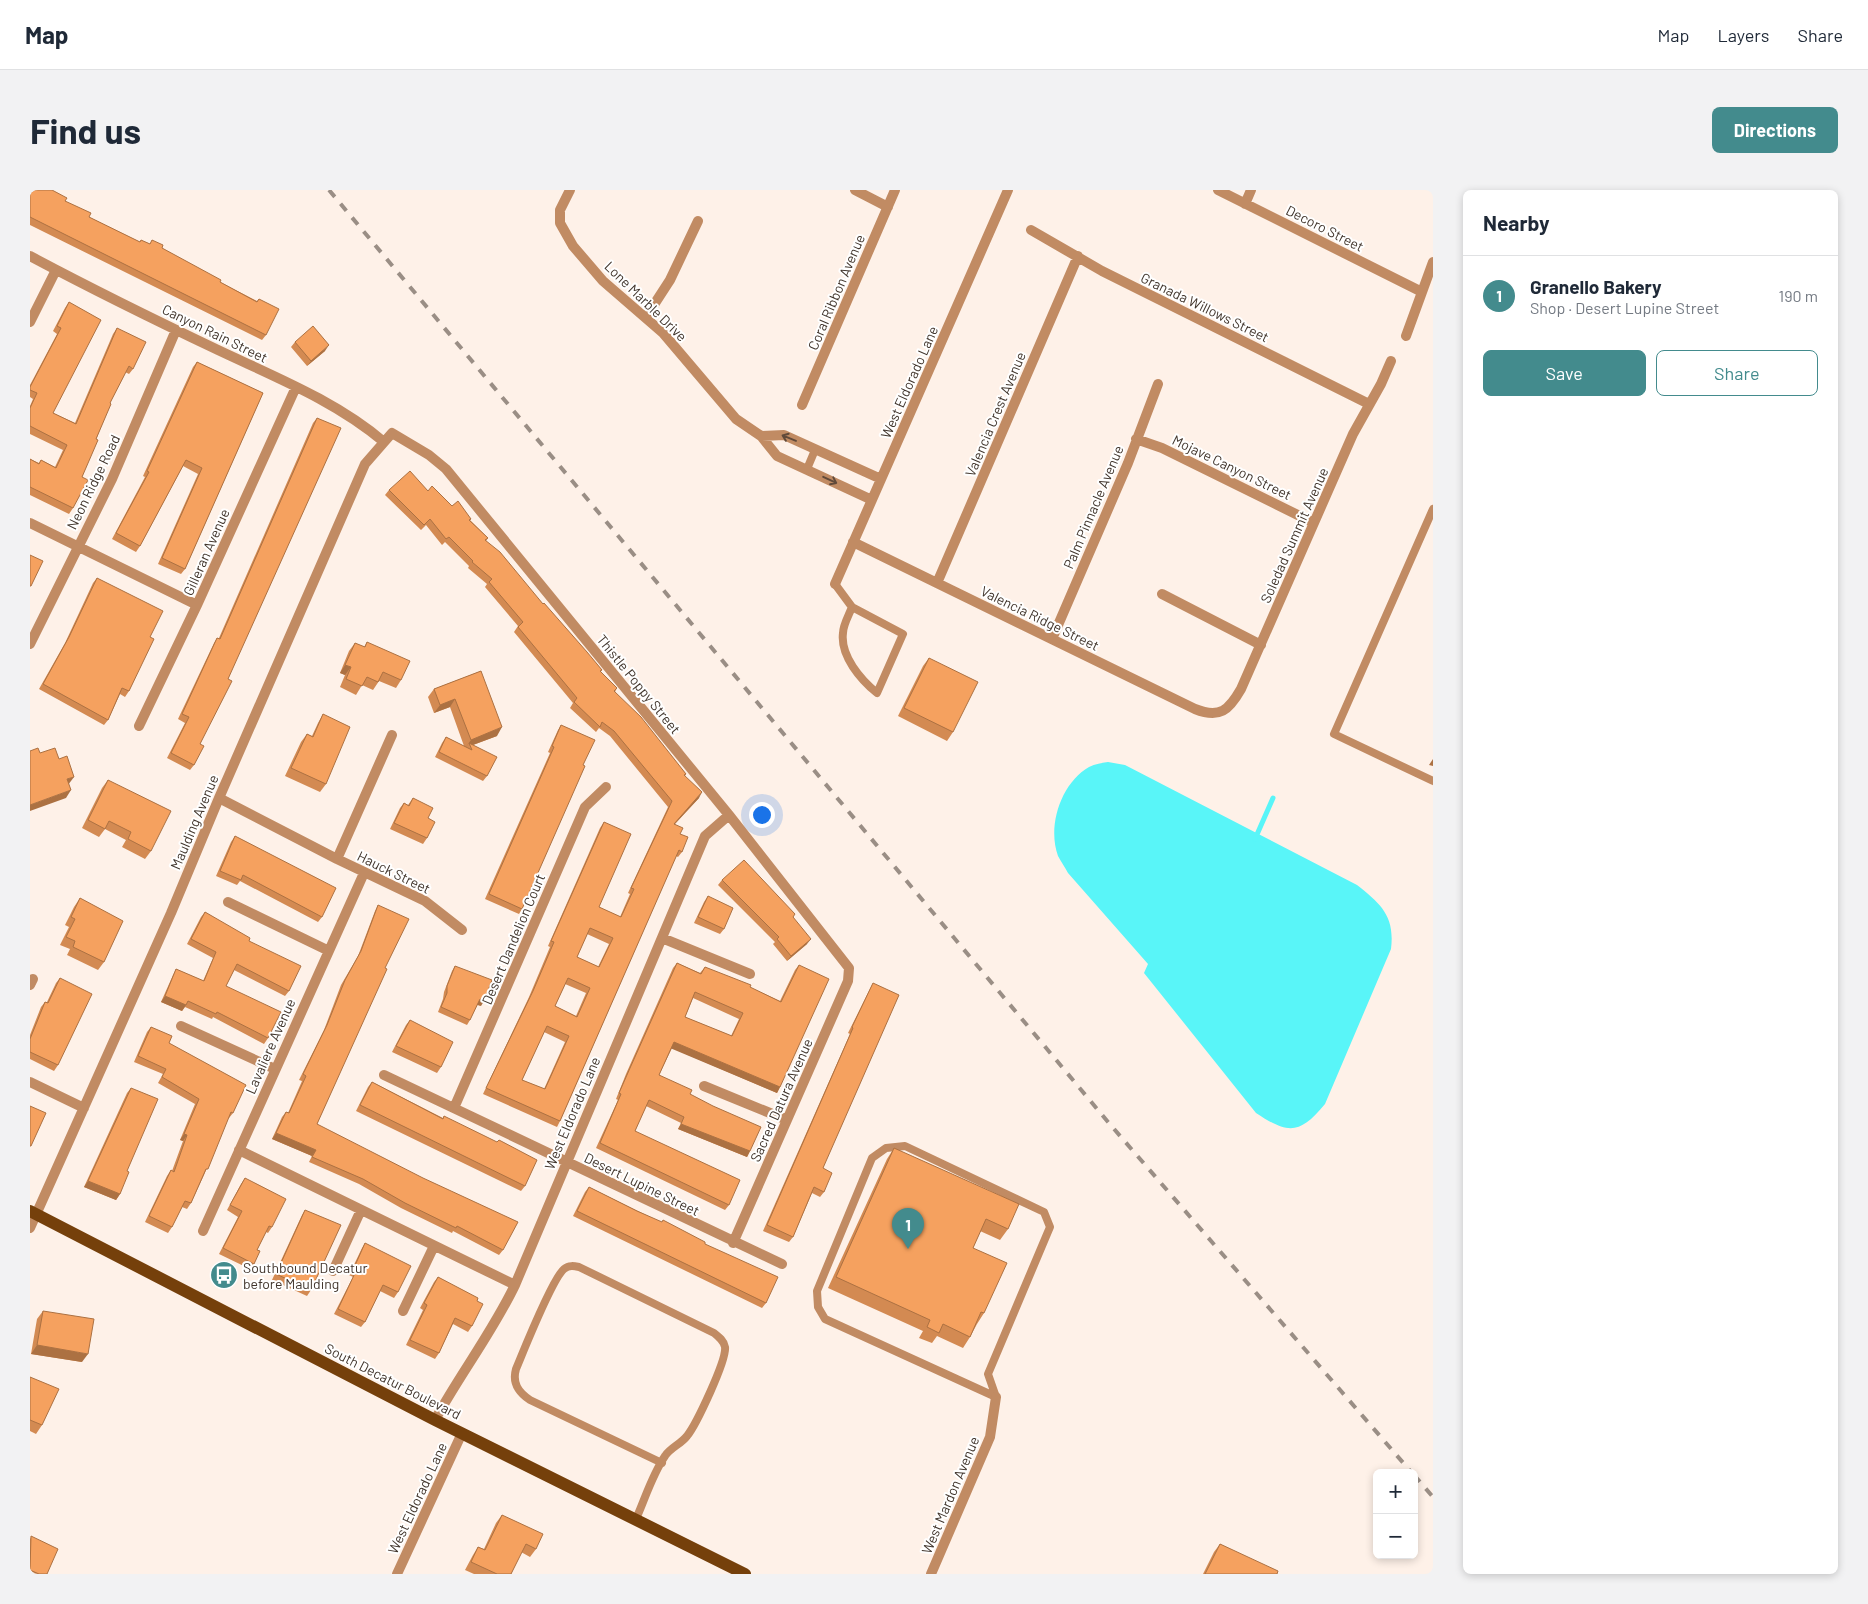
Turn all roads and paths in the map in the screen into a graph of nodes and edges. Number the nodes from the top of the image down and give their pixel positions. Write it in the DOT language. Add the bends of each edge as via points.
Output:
graph roads {
  1 [pos="570,190"];
  2 [pos="855,190"];
  3 [pos="895,190"];
  4 [pos="1008,190"];
  5 [pos="1218,190"];
  6 [pos="1251,190"];
  7 [pos="1246,204"];
  8 [pos="888,207"];
  9 [pos="698,221"];
  10 [pos="1031,230"];
  11 [pos="30,256"];
  12 [pos="1078,256"];
  13 [pos="1433,262"];
  14 [pos="56,270"];
  15 [pos="1420,291"];
  16 [pos="646,317"];
  17 [pos="30,322"];
  18 [pos="176,330"];
  19 [pos="1406,336"];
  20 [pos="1391,361"];
  21 [pos="1158,384"];
  22 [pos="296,387"];
  23 [pos="1370,404"];
  24 [pos="802,405"];
  25 [pos="392,433"];
  26 [pos="761,436"];
  27 [pos="1136,439"];
  28 [pos="384,442"];
  29 [pos="814,450"];
  30 [pos="807,469"];
  31 [pos="881,479"];
  32 [pos="872,500"];
  33 [pos="1433,509"];
  34 [pos="30,523"];
  35 [pos="1314,523"];
  36 [pos="853,542"];
  37 [pos="77,546"];
  38 [pos="937,583"];
  39 [pos="835,584"];
  40 [pos="1162,594"];
  41 [pos="197,605"];
  42 [pos="852,607"];
  43 [pos="1052,639"];
  44 [pos="30,644"];
  45 [pos="1261,644"];
  46 [pos="1216,714"];
  47 [pos="139,726"];
  48 [pos="392,735"];
  49 [pos="1433,781"];
  50 [pos="606,787"];
  51 [pos="219,798"];
  52 [pos="729,815"];
  53 [pos="337,860"];
  54 [pos="364,873"];
  55 [pos="228,902"];
  56 [pos="462,930"];
  57 [pos="662,938"];
  58 [pos="327,950"];
  59 [pos="850,968"];
  60 [pos="750,974"];
  61 [pos="181,1026"];
  62 [pos="275,1069"];
  63 [pos="384,1074"];
  64 [pos="30,1082"];
  65 [pos="704,1086"];
  66 [pos="84,1108"];
  67 [pos="454,1108"];
  68 [pos="787,1120"];
  69 [pos="239,1150"];
  70 [pos="566,1162"];
  71 [pos="361,1210"];
  72 [pos="33,1213"];
  73 [pos="30,1228"];
  74 [pos="203,1231"];
  75 [pos="733,1243"];
  76 [pos="434,1246"];
  77 [pos="782,1264"];
  78 [pos="333,1271"];
  79 [pos="515,1285"];
  80 [pos="403,1311"];
  81 [pos="996,1397"];
  82 [pos="435,1420"];
  83 [pos="462,1434"];
  84 [pos="662,1463"];
  85 [pos="636,1520"];
  86 [pos="397,1574"];
  87 [pos="745,1574"];
  88 [pos="931,1574"];
  1 -- 16 [label="street, Lone Marble Drive" via="560,210 560,223 573,246 603,281"];
  2 -- 8 [label="street"];
  3 -- 8 [label="street, Coral Ribbon Avenue"];
  4 -- 31 [label="street, West Eldorado Lane"];
  5 -- 7 [label="street, Decoro Street"];
  6 -- 7 [label="street"];
  7 -- 15 [label="street, Decoro Street"];
  8 -- 24 [label="street, Coral Ribbon Avenue"];
  9 -- 16 [label="street" via="670,280"];
  10 -- 12 [label="street, Granada Willows Street"];
  11 -- 14 [label="street, Canyon Rain Street"];
  12 -- 23 [label="street, Granada Willows Street" via="1102,271"];
  12 -- 38 [label="street, Valencia Crest Avenue"];
  13 -- 15 [label="street"];
  14 -- 17 [label="street"];
  14 -- 18 [label="street, Canyon Rain Street"];
  15 -- 19 [label="street"];
  16 -- 26 [label="street, Lone Marble Drive" via="736,420"];
  18 -- 22 [label="street, Canyon Rain Street"];
  18 -- 37 [label="street, Neon Ridge Road" via="112,479"];
  20 -- 23 [label="street, Soledad Summit Avenue"];
  21 -- 27 [label="street, Palm Pinnacle Avenue"];
  22 -- 28 [label="street, Canyon Rain Street" via="359,421"];
  22 -- 41 [label="street, Gilleran Avenue"];
  23 -- 35 [label="street, Soledad Summit Avenue" via="1353,434"];
  25 -- 28 [label="street, Maulding Avenue"];
  25 -- 52 [label="street, Thistle Poppy Street" via="446,469"];
  29 -- 26 [label="street, one-way" via="784,435"];
  26 -- 30 [label="street, Lone Marble Drive" via="777,456"];
  27 -- 35 [label="street, Mojave Canyon Street" via="1162,448"];
  27 -- 43 [label="street, Palm Pinnacle Avenue"];
  28 -- 51 [label="street, Maulding Avenue" via="365,464"];
  29 -- 30 [label="lane"];
  29 -- 31 [label="street"];
  30 -- 32 [label="street, Lone Marble Drive, one-way"];
  31 -- 32 [label="street, West Eldorado Lane"];
  32 -- 36 [label="street, West Eldorado Lane"];
  33 -- 49 [label="lane" via="1334,734"];
  34 -- 37 [label="street"];
  35 -- 45 [label="street, Soledad Summit Avenue"];
  36 -- 38 [label="street, Valencia Ridge Street"];
  36 -- 39 [label="street, West Eldorado Lane"];
  37 -- 41 [label="street"];
  37 -- 44 [label="street, Neon Ridge Road"];
  38 -- 43 [label="street, Valencia Ridge Street"];
  39 -- 42 [label="lane"];
  40 -- 45 [label="street"];
  41 -- 47 [label="street, Gilleran Avenue"];
  42 -- 42 [label="lane" via="903,634 877,693 864,682 844,643 842,634"];
  43 -- 46 [label="street, Valencia Ridge Street" via="1195,709"];
  45 -- 46 [label="street, Soledad Summit Avenue" via="1232,705"];
  48 -- 53 [label="street, Hauck Street"];
  50 -- 67 [label="street, Desert Dandelion Court" via="584,807"];
  51 -- 53 [label="street, Hauck Street"];
  51 -- 66 [label="street, Maulding Avenue"];
  52 -- 57 [label="street, West Eldorado Lane" via="706,836"];
  52 -- 59 [label="street, Thistle Poppy Street"];
  53 -- 54 [label="street, Hauck Street"];
  54 -- 56 [label="street, Hauck Street" via="425,901"];
  54 -- 58 [label="street, Lavaliere Avenue"];
  55 -- 58 [label="street"];
  57 -- 60 [label="street"];
  57 -- 70 [label="street, West Eldorado Lane"];
  58 -- 62 [label="street, Lavaliere Avenue"];
  59 -- 68 [label="street, Sacred Datura Avenue" via="848,981"];
  61 -- 62 [label="street"];
  62 -- 69 [label="street, Lavaliere Avenue"];
  63 -- 67 [label="street, Desert Lupine Street"];
  64 -- 66 [label="street"];
  65 -- 68 [label="street"];
  66 -- 72 [label="street, Maulding Avenue"];
  67 -- 70 [label="street, Desert Lupine Street"];
  68 -- 75 [label="street, Sacred Datura Avenue"];
  69 -- 71 [label="street"];
  69 -- 74 [label="street, Lavaliere Avenue"];
  70 -- 75 [label="street, Desert Lupine Street"];
  70 -- 79 [label="street, West Eldorado Lane"];
  71 -- 76 [label="street"];
  71 -- 78 [label="street"];
  72 -- 73 [label="street, Maulding Avenue"];
  72 -- 82 [label="main road, South Decatur Boulevard"];
  75 -- 77 [label="street, Desert Lupine Street"];
  76 -- 79 [label="street"];
  76 -- 80 [label="street"];
  79 -- 82 [label="street, West Eldorado Lane" via="499,1318 467,1364"];
  81 -- 81 [label="lane" via="825,1319 818,1307 817,1292 872,1158 886,1148 906,1146 1044,1212 1050,1228 988,1374"];
  81 -- 88 [label="street, West Mardon Avenue" via="990,1437"];
  82 -- 83 [label="main road, South Decatur Boulevard"];
  83 -- 85 [label="main road, South Decatur Boulevard"];
  83 -- 86 [label="street, West Eldorado Lane"];
  84 -- 84 [label="lane" via="693,1428 721,1365 725,1345 714,1333 579,1267 569,1266 554,1284 516,1369 514,1377 518,1391 530,1400"];
  84 -- 85 [label="lane"];
  85 -- 87 [label="main road, South Decatur Boulevard"];
}
